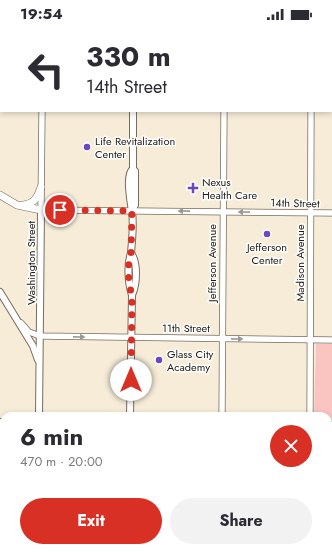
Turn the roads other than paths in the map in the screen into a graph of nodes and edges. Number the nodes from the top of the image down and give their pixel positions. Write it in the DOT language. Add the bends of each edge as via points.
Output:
graph roads {
  1 [pos="42,112"];
  2 [pos="133,112"];
  3 [pos="224,112"];
  4 [pos="311,112"];
  5 [pos="41,187"];
  6 [pos="0,195"];
  7 [pos="17,205"];
  8 [pos="41,210"];
  9 [pos="132,211"];
  10 [pos="223,212"];
  11 [pos="311,213"];
  12 [pos="332,213"];
  13 [pos="0,292"];
  14 [pos="17,320"];
  15 [pos="40,336"];
  16 [pos="132,338"];
  17 [pos="222,339"];
  18 [pos="310,340"];
  19 [pos="332,340"];
  20 [pos="40,368"];
  21 [pos="39,412"];
  22 [pos="130,412"];
  23 [pos="222,412"];
  24 [pos="310,412"];
  1 -- 5 [label="street, Washington Street"];
  2 -- 9 [label="main road" via="133,169 129,173 129,204"];
  3 -- 10 [label="street, Jefferson Avenue"];
  4 -- 11 [label="street, Madison Avenue"];
  5 -- 7 [label="highway" via="33,202"];
  5 -- 8 [label="street, Washington Street"];
  6 -- 7 [label="highway"];
  7 -- 8 [label="highway"];
  8 -- 9 [label="street, 14th Street"];
  8 -- 15 [label="main road, Washington Street"];
  10 -- 9 [label="street, 14th Street, one-way"];
  9 -- 16 [label="main road" via="129,259"];
  11 -- 10 [label="street, 14th Street, one-way"];
  10 -- 17 [label="street, Jefferson Avenue"];
  11 -- 12 [label="street, 14th Street"];
  11 -- 18 [label="street, Madison Avenue"];
  13 -- 14 [label="main road"];
  14 -- 15 [label="street" via="29,332"];
  14 -- 20 [label="main road" via="34,350"];
  15 -- 16 [label="street, 11th Street, one-way"];
  15 -- 20 [label="main road, Washington Street"];
  16 -- 17 [label="street, 11th Street"];
  16 -- 22 [label="main road"];
  17 -- 18 [label="street, 11th Street, one-way"];
  17 -- 23 [label="street, Jefferson Avenue"];
  18 -- 19 [label="street, 11th Street"];
  18 -- 24 [label="street, Madison Avenue"];
  20 -- 21 [label="main road, Washington Street"];
}
